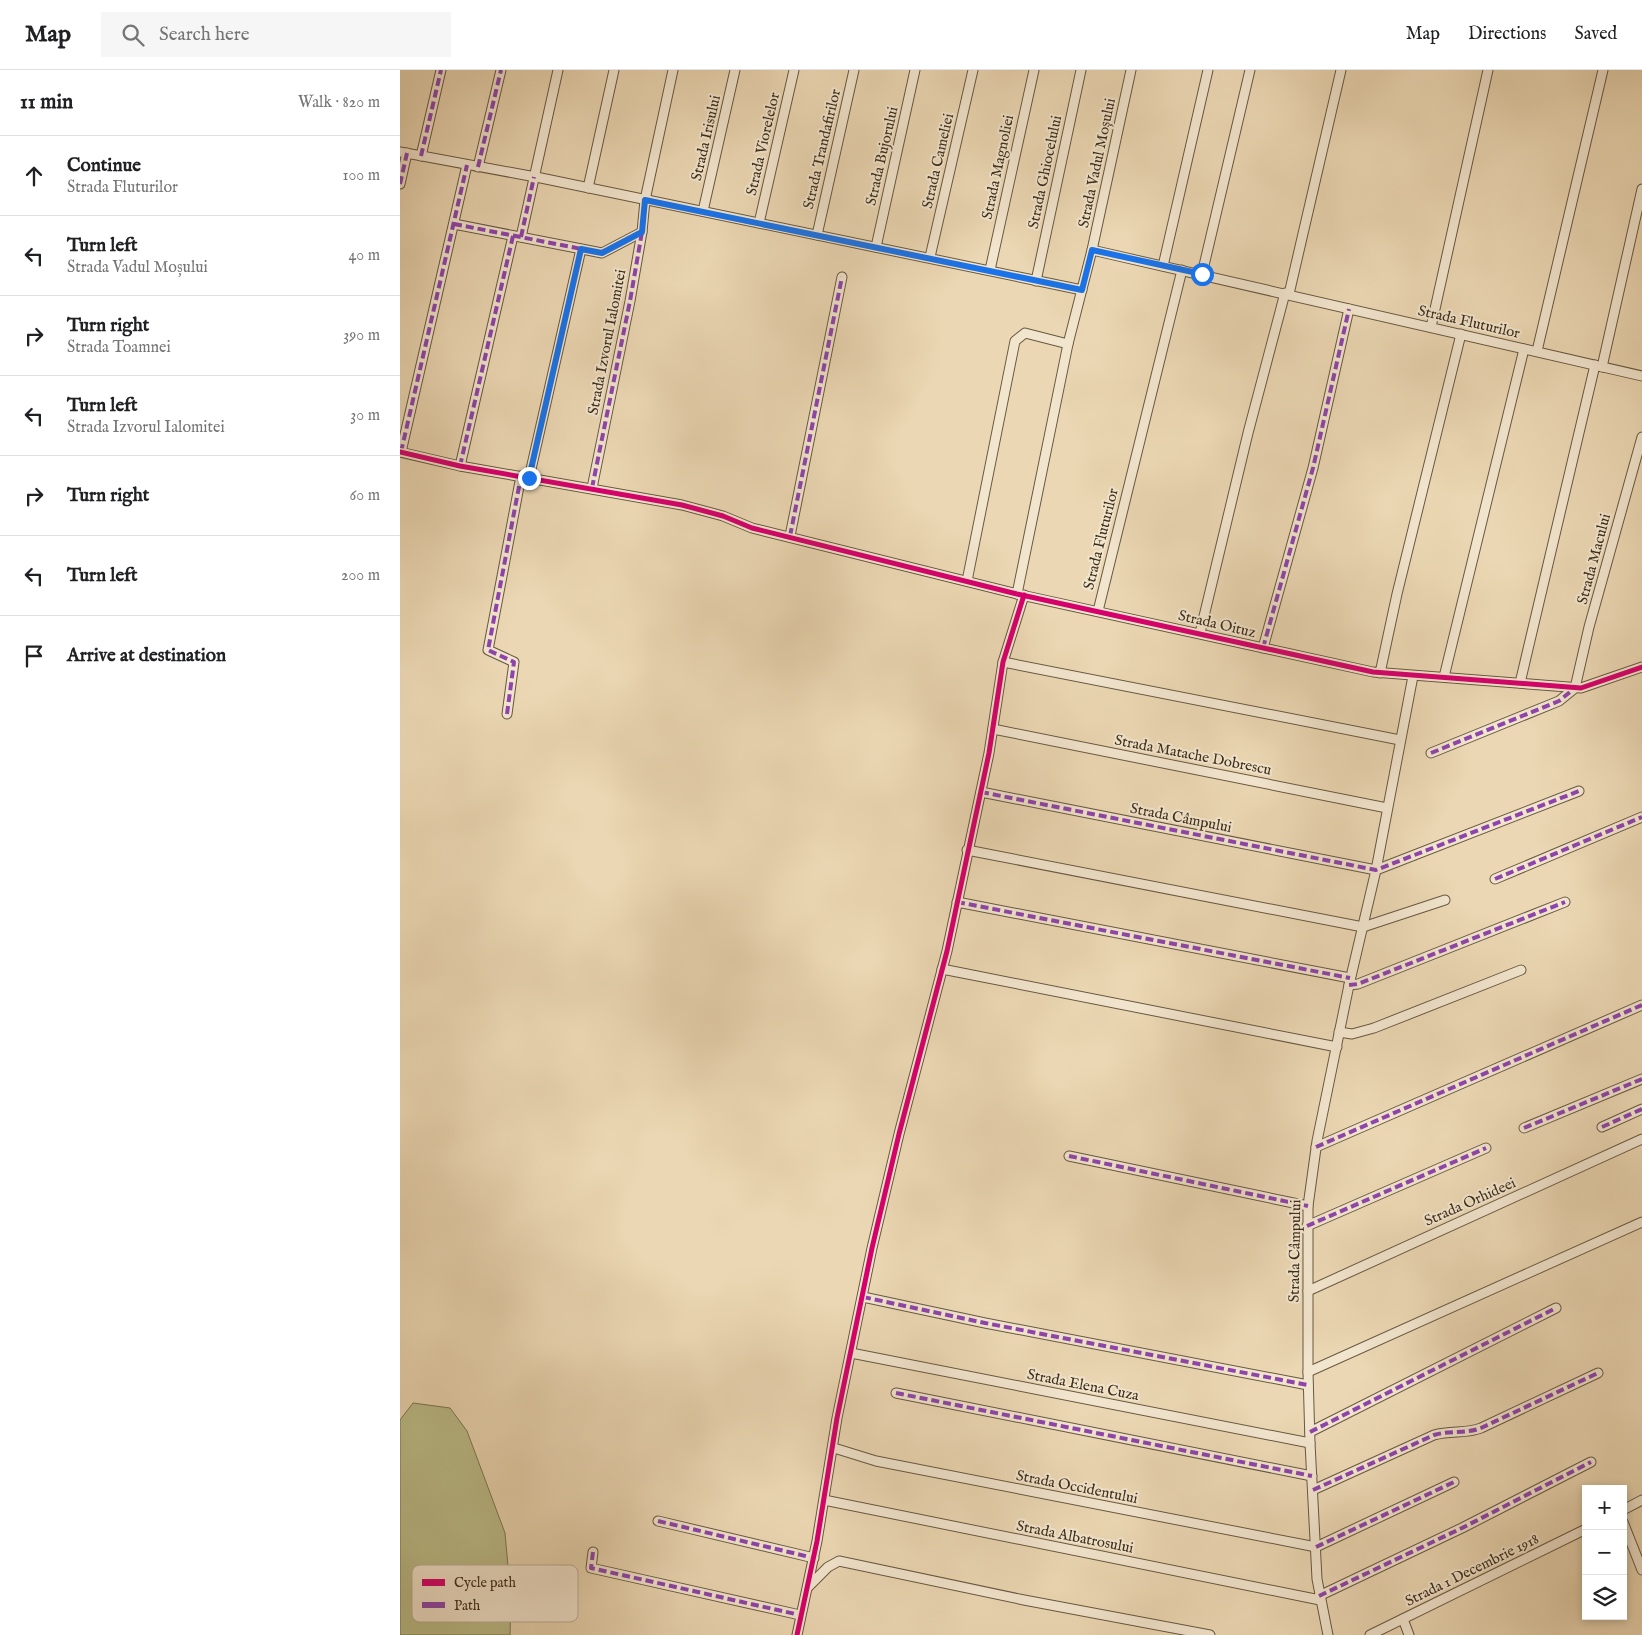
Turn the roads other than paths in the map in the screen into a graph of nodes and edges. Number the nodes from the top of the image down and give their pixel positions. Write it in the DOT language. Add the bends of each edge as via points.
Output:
graph roads {
  1 [pos="440,70"];
  2 [pos="501,70"];
  3 [pos="558,70"];
  4 [pos="614,70"];
  5 [pos="673,70"];
  6 [pos="735,70"];
  7 [pos="794,70"];
  8 [pos="854,70"];
  9 [pos="915,70"];
  10 [pos="973,70"];
  11 [pos="1034,70"];
  12 [pos="1081,70"];
  13 [pos="1131,70"];
  14 [pos="1208,70"];
  15 [pos="1250,70"];
  16 [pos="1341,70"];
  17 [pos="1488,70"];
  18 [pos="1603,70"];
  19 [pos="403,153"];
  20 [pos="421,156"];
  21 [pos="467,165"];
  22 [pos="478,167"];
  23 [pos="537,177"];
  24 [pos="400,184"];
  25 [pos="588,188"];
  26 [pos="1642,189"];
  27 [pos="645,200"];
  28 [pos="703,211"];
  29 [pos="759,223"];
  30 [pos="454,224"];
  31 [pos="642,232"];
  32 [pos="817,235"];
  33 [pos="517,236"];
  34 [pos="876,247"];
  35 [pos="581,249"];
  36 [pos="1092,250"];
  37 [pos="930,257"];
  38 [pos="1163,266"];
  39 [pos="990,270"];
  40 [pos="1182,270"];
  41 [pos="1202,274"];
  42 [pos="842,277"];
  43 [pos="1036,280"];
  44 [pos="1082,290"];
  45 [pos="1287,294"];
  46 [pos="1349,308"];
  47 [pos="1431,327"];
  48 [pos="1461,334"];
  49 [pos="1068,344"];
  50 [pos="1524,349"];
  51 [pos="1537,351"];
  52 [pos="1598,366"];
  53 [pos="1642,376"];
  54 [pos="1642,437"];
  55 [pos="401,452"];
  56 [pos="460,466"];
  57 [pos="525,477"];
  58 [pos="592,488"];
  59 [pos="790,536"];
  60 [pos="967,581"];
  61 [pos="1020,595"];
  62 [pos="1098,611"];
  63 [pos="1200,633"];
  64 [pos="1264,648"];
  65 [pos="1003,662"];
  66 [pos="1642,667"];
  67 [pos="1380,673"];
  68 [pos="1413,676"];
  69 [pos="1444,676"];
  70 [pos="1520,683"];
  71 [pos="1575,688"];
  72 [pos="507,714"];
  73 [pos="993,729"];
  74 [pos="1400,740"];
  75 [pos="1432,753"];
  76 [pos="1579,791"];
  77 [pos="981,792"];
  78 [pos="1387,808"];
  79 [pos="1642,817"];
  80 [pos="967,850"];
  81 [pos="1376,870"];
  82 [pos="1495,879"];
  83 [pos="1445,900"];
  84 [pos="957,902"];
  85 [pos="1565,902"];
  86 [pos="1363,927"];
  87 [pos="942,968"];
  88 [pos="1521,970"];
  89 [pos="1350,982"];
  90 [pos="1642,1005"];
  91 [pos="1340,1032"];
  92 [pos="1336,1047"];
  93 [pos="1642,1079"];
  94 [pos="1642,1110"];
  95 [pos="1524,1128"];
  96 [pos="1602,1128"];
  97 [pos="1642,1139"];
  98 [pos="1316,1147"];
  99 [pos="1486,1148"];
  100 [pos="1069,1156"];
  101 [pos="1308,1206"];
  102 [pos="1642,1222"];
  103 [pos="1307,1226"];
  104 [pos="1308,1291"];
  105 [pos="862,1297"];
  106 [pos="1556,1308"];
  107 [pos="851,1353"];
  108 [pos="1308,1372"];
  109 [pos="1598,1373"];
  110 [pos="1308,1385"];
  111 [pos="896,1393"];
  112 [pos="1310,1432"];
  113 [pos="1310,1443"];
  114 [pos="834,1448"];
  115 [pos="1591,1462"];
  116 [pos="1312,1476"];
  117 [pos="1454,1482"];
  118 [pos="1313,1490"];
  119 [pos="824,1500"];
  120 [pos="1642,1500"];
  121 [pos="1627,1508"];
  122 [pos="658,1521"];
  123 [pos="1584,1530"];
  124 [pos="1626,1530"];
  125 [pos="1316,1547"];
  126 [pos="593,1552"];
  127 [pos="814,1558"];
  128 [pos="1642,1570"];
  129 [pos="808,1587"];
  130 [pos="1319,1598"];
  131 [pos="800,1615"];
  132 [pos="1404,1619"];
  133 [pos="797,1635"];
  134 [pos="1210,1635"];
  135 [pos="1328,1635"];
  136 [pos="1370,1635"];
  137 [pos="1409,1635"];
  1 -- 20 [label="street"];
  2 -- 22 [label="street"];
  3 -- 23 [label="street"];
  4 -- 25 [label="street"];
  5 -- 27 [label="street, Strada Izvorul Ialomitei"];
  6 -- 28 [label="street, Strada Irisului"];
  7 -- 29 [label="street, Strada Viorelelor"];
  8 -- 32 [label="street, Strada Trandafirilor"];
  9 -- 34 [label="street, Strada Bujorului"];
  10 -- 37 [label="street, Strada Cameliei"];
  11 -- 39 [label="street, Strada Magnoliei"];
  12 -- 43 [label="street, Strada Ghiocelului"];
  13 -- 36 [label="street, Strada Vadul Moșului"];
  14 -- 38 [label="street"];
  15 -- 41 [label="street"];
  16 -- 45 [label="street"];
  17 -- 47 [label="street"];
  18 -- 51 [label="street"];
  19 -- 20 [label="street"];
  19 -- 24 [label="street"];
  20 -- 21 [label="street"];
  21 -- 22 [label="street"];
  21 -- 30 [label="street"];
  22 -- 23 [label="street"];
  23 -- 25 [label="street"];
  23 -- 33 [label="street"];
  25 -- 27 [label="street"];
  26 -- 52 [label="street"];
  27 -- 28 [label="street"];
  27 -- 31 [label="street, Strada Izvorul Ialomitei"];
  28 -- 29 [label="street"];
  29 -- 32 [label="street"];
  30 -- 33 [label="street"];
  30 -- 55 [label="street"];
  31 -- 35 [label="street" via="602,253"];
  31 -- 58 [label="street, Strada Izvorul Ialomitei"];
  32 -- 34 [label="street"];
  33 -- 35 [label="street"];
  33 -- 56 [label="street"];
  34 -- 37 [label="street"];
  35 -- 57 [label="street"];
  36 -- 38 [label="street, Strada Fluturilor"];
  36 -- 44 [label="street, Strada Vadul Moșului"];
  37 -- 39 [label="street"];
  38 -- 40 [label="street, Strada Fluturilor"];
  39 -- 43 [label="street"];
  40 -- 41 [label="street, Strada Fluturilor"];
  40 -- 62 [label="street, Strada Fluturilor"];
  41 -- 45 [label="street, Strada Fluturilor"];
  42 -- 59 [label="street"];
  43 -- 44 [label="street"];
  44 -- 49 [label="street, Strada Vadul Moșului"];
  45 -- 46 [label="street, Strada Fluturilor"];
  45 -- 63 [label="street" via="1248,433"];
  46 -- 47 [label="street, Strada Fluturilor"];
  46 -- 64 [label="street" via="1313,468"];
  47 -- 48 [label="street, Strada Fluturilor"];
  48 -- 50 [label="street, Strada Fluturilor"];
  48 -- 67 [label="street"];
  49 -- 60 [label="street" via="1025,333 1016,341"];
  49 -- 61 [label="street, Strada Vadul Moșului"];
  50 -- 51 [label="street, Strada Fluturilor"];
  50 -- 69 [label="street"];
  51 -- 52 [label="street, Strada Fluturilor"];
  52 -- 53 [label="street, Strada Fluturilor"];
  52 -- 70 [label="street"];
  54 -- 71 [label="street, Strada Macului"];
  55 -- 56 [label="street, Strada Oituz"];
  56 -- 57 [label="street, Strada Oituz"];
  57 -- 58 [label="street, Strada Oituz"];
  57 -- 72 [label="street" via="488,650 514,662"];
  58 -- 59 [label="street, Strada Oituz" via="682,505 752,528"];
  59 -- 60 [label="street, Strada Oituz"];
  60 -- 61 [label="street, Strada Oituz"];
  61 -- 62 [label="street, Strada Oituz"];
  61 -- 65 [label="street, Strada Vadul Moșului"];
  62 -- 63 [label="street, Strada Oituz"];
  63 -- 64 [label="street, Strada Oituz"];
  64 -- 67 [label="street, Strada Oituz"];
  65 -- 73 [label="street, Strada Vadul Moșului"];
  65 -- 74 [label="street"];
  66 -- 71 [label="street, Strada Oituz" via="1590,687"];
  67 -- 68 [label="street, Strada Oituz"];
  68 -- 69 [label="street, Strada Oituz"];
  68 -- 74 [label="street, Strada Câmpului"];
  69 -- 70 [label="street, Strada Oituz"];
  70 -- 71 [label="street, Strada Oituz"];
  71 -- 75 [label="street" via="1559,700"];
  73 -- 77 [label="street, Strada Vadul Moșului"];
  73 -- 78 [label="street, Strada Matache Dobrescu"];
  74 -- 78 [label="street, Strada Câmpului"];
  76 -- 81 [label="street"];
  77 -- 80 [label="street, Strada Vadul Moșului"];
  77 -- 81 [label="street, Strada Câmpului"];
  78 -- 81 [label="street, Strada Câmpului"];
  79 -- 82 [label="street"];
  80 -- 84 [label="street, Strada Vadul Moșului"];
  80 -- 86 [label="street"];
  81 -- 86 [label="street, Strada Câmpului"];
  83 -- 86 [label="street"];
  84 -- 87 [label="street, Strada Vadul Moșului"];
  84 -- 89 [label="street"];
  85 -- 89 [label="street" via="1358,984"];
  86 -- 89 [label="street, Strada Câmpului"];
  87 -- 92 [label="street"];
  87 -- 105 [label="street, Strada Vadul Moșului" via="898,1134"];
  88 -- 91 [label="street" via="1374,1028 1352,1034"];
  89 -- 91 [label="street, Strada Câmpului"];
  90 -- 98 [label="street"];
  91 -- 92 [label="street, Strada Câmpului"];
  92 -- 98 [label="street, Strada Câmpului"];
  93 -- 95 [label="street"];
  94 -- 96 [label="street"];
  97 -- 104 [label="street, Strada Orhideei"];
  98 -- 101 [label="street, Strada Câmpului"];
  99 -- 103 [label="street"];
  100 -- 101 [label="street"];
  101 -- 103 [label="street, Strada Câmpului"];
  102 -- 108 [label="street"];
  103 -- 104 [label="street, Strada Câmpului"];
  104 -- 108 [label="street, Strada Câmpului"];
  105 -- 107 [label="street, Strada Vadul Moșului"];
  105 -- 110 [label="street"];
  106 -- 112 [label="street"];
  107 -- 113 [label="street, Strada Elena Cuza"];
  107 -- 114 [label="street, Strada Vadul Moșului"];
  108 -- 110 [label="street, Strada Câmpului"];
  109 -- 118 [label="street" via="1472,1432 1455,1430 1434,1435"];
  110 -- 112 [label="street, Strada Câmpului"];
  111 -- 116 [label="street"];
  112 -- 113 [label="street, Strada Câmpului"];
  113 -- 116 [label="street, Strada Câmpului"];
  114 -- 119 [label="street, Strada Vadul Moșului"];
  114 -- 125 [label="street, Strada Occidentului" via="876,1461"];
  115 -- 130 [label="street"];
  116 -- 118 [label="street, Strada Câmpului"];
  117 -- 125 [label="street"];
  118 -- 125 [label="street, Strada Câmpului"];
  119 -- 127 [label="street, Strada Vadul Moșului"];
  119 -- 130 [label="street, Strada Albatrosului"];
  120 -- 121 [label="street"];
  122 -- 127 [label="street"];
  123 -- 132 [label="street, Strada 1 Decembrie 1918"];
  124 -- 128 [label="street"];
  125 -- 130 [label="street, Strada Câmpului"];
  126 -- 131 [label="street" via="591,1568"];
  127 -- 129 [label="street, Strada Vadul Moșului"];
  129 -- 131 [label="street, Strada Vadul Moșului"];
  129 -- 134 [label="street" via="839,1561"];
  130 -- 135 [label="street, Strada Câmpului"];
  131 -- 133 [label="street, Strada Vadul Moșului"];
  132 -- 136 [label="street, Strada 1 Decembrie 1918"];
  132 -- 137 [label="street"];
}
